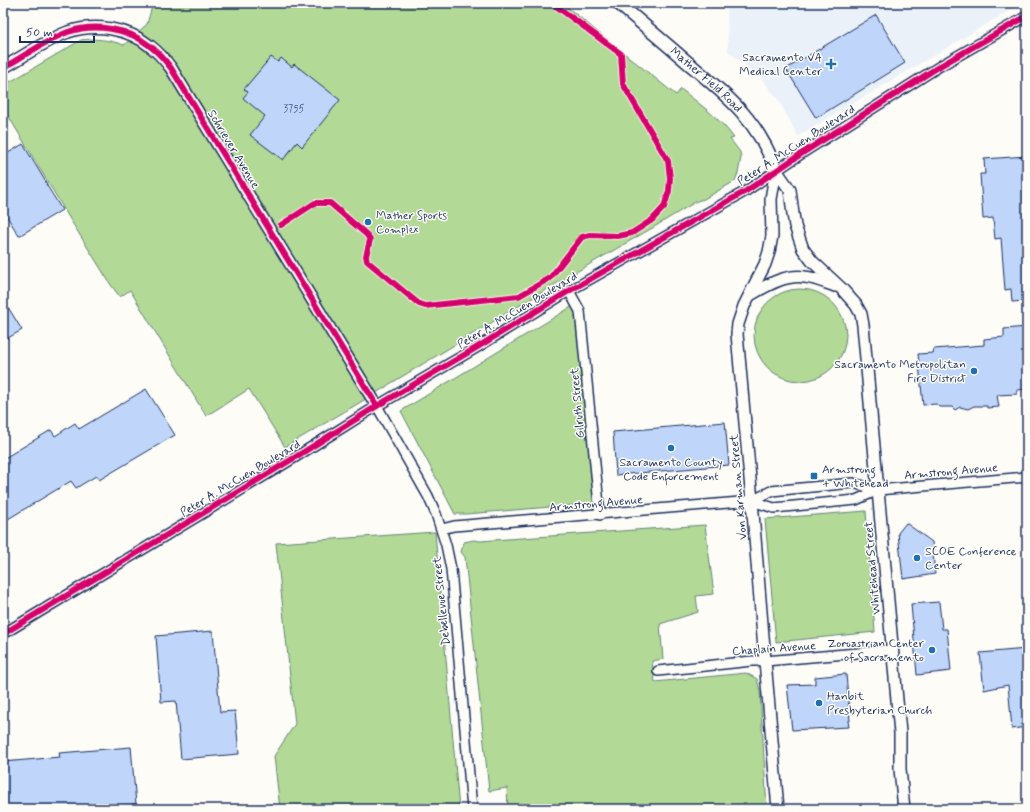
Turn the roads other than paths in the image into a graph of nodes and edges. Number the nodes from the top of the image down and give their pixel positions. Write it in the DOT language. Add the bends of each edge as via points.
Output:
graph roads {
  1 [pos="618,3"];
  2 [pos="1027,16"];
  3 [pos="3,68"];
  4 [pos="776,170"];
  5 [pos="841,288"];
  6 [pos="568,291"];
  7 [pos="748,296"];
  8 [pos="377,406"];
  9 [pos="1027,477"];
  10 [pos="878,490"];
  11 [pos="752,501"];
  12 [pos="600,515"];
  13 [pos="442,529"];
  14 [pos="3,634"];
  15 [pos="892,650"];
  16 [pos="765,661"];
  17 [pos="658,671"];
  18 [pos="472,809"];
  19 [pos="778,809"];
  20 [pos="904,809"];
  1 -- 4 [label="main road, Mather Field Road" via="729,97 762,138"];
  2 -- 4 [label="street, Peter A. McCuen Boulevard" via="940,66"];
  3 -- 8 [label="street, Schriever Avenue" via="53,38 84,28 112,29 127,33 162,56"];
  4 -- 5 [label="street, Whitehead Street" via="790,190 795,226 803,249"];
  4 -- 6 [label="street, Peter A. McCuen Boulevard" via="746,191"];
  4 -- 7 [label="street, Von Karman Street" via="771,199 772,236 769,252 763,270"];
  5 -- 7 [label="street" via="805,277 794,277 780,280"];
  5 -- 10 [label="street, Whitehead Street" via="861,314"];
  6 -- 8 [label="street, Peter A. McCuen Boulevard"];
  6 -- 12 [label="street, Gilruth Street" via="580,311"];
  7 -- 11 [label="street, Von Karman Street" via="740,316 737,334"];
  8 -- 13 [label="street, Debellevue Street" via="428,496"];
  8 -- 14 [label="street, Peter A. McCuen Boulevard"];
  9 -- 10 [label="street, Armstrong Avenue"];
  10 -- 11 [label="street, Armstrong Avenue" via="856,500 774,508"];
  10 -- 11 [label="street, Armstrong Avenue" via="853,483 771,491"];
  10 -- 15 [label="street, Whitehead Street"];
  11 -- 12 [label="street, Armstrong Avenue"];
  11 -- 16 [label="street, Von Karman Street"];
  12 -- 13 [label="street, Armstrong Avenue"];
  13 -- 18 [label="street, Debellevue Street" via="451,569"];
  15 -- 16 [label="street, Chaplain Avenue"];
  15 -- 20 [label="street, Whitehead Street"];
  16 -- 17 [label="street, Chaplain Avenue"];
  16 -- 19 [label="street, Von Karman Street"];
}
